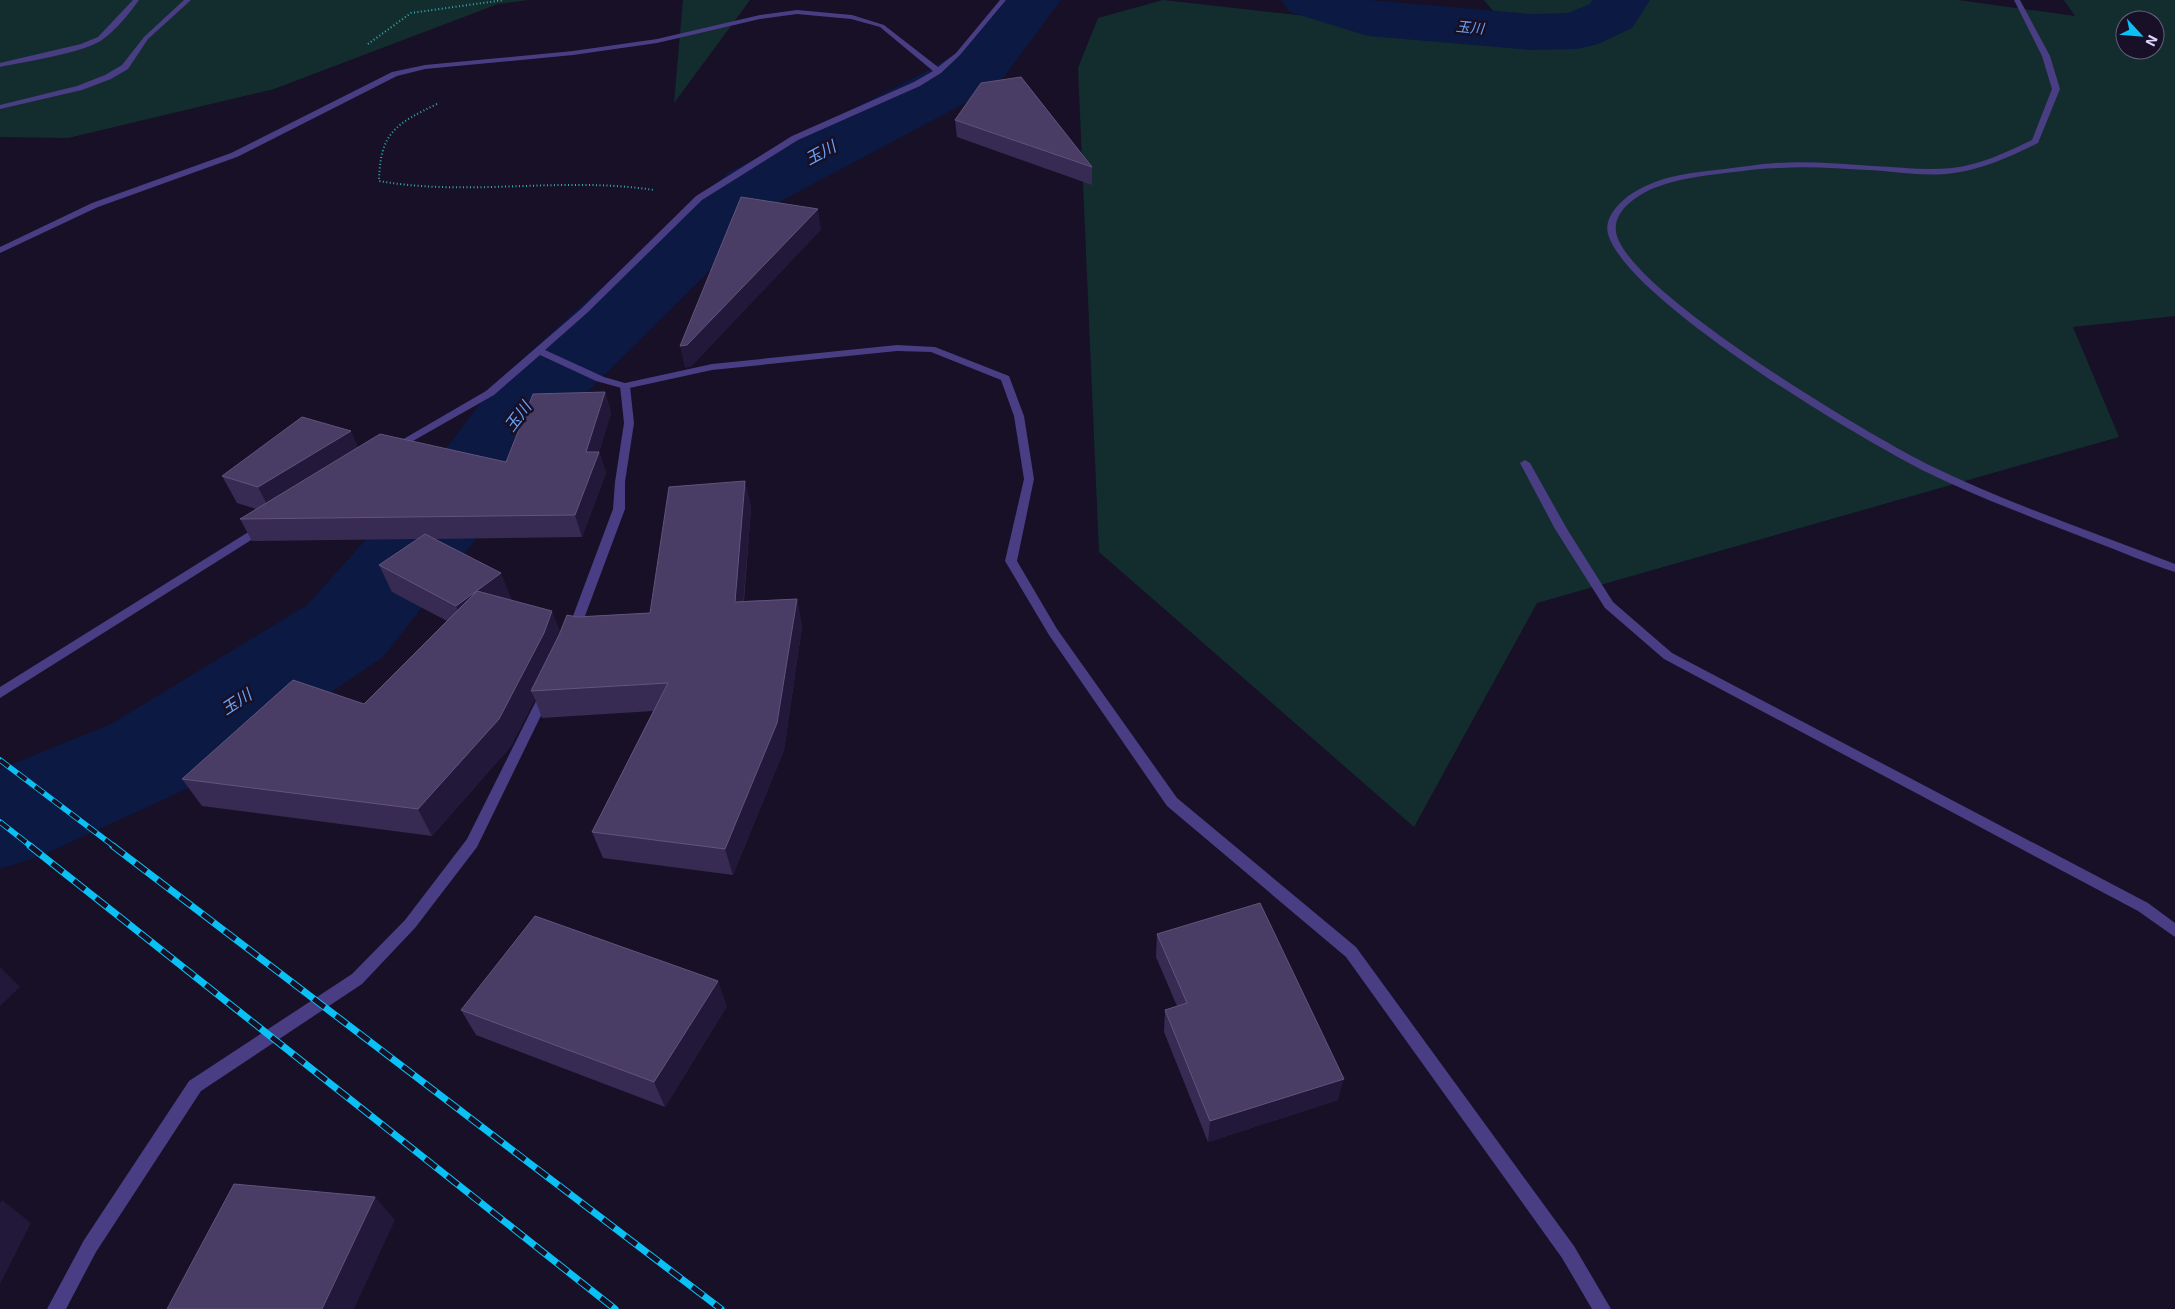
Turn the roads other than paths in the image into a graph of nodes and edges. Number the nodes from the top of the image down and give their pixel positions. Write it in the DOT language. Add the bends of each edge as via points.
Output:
graph roads {
  1 [pos="136,0"];
  2 [pos="188,0"];
  3 [pos="1003,0"];
  4 [pos="2017,0"];
  5 [pos="0,65"];
  6 [pos="938,71"];
  7 [pos="0,106"];
  8 [pos="0,250"];
  9 [pos="540,351"];
  10 [pos="625,386"];
  11 [pos="380,455"];
  12 [pos="1525,463"];
  13 [pos="270,522"];
  14 [pos="2175,568"];
  15 [pos="569,642"];
  16 [pos="553,678"];
  17 [pos="0,692"];
  18 [pos="2175,931"];
  19 [pos="56,1309"];
  20 [pos="1602,1309"];
  1 -- 5 [label="street" via="100,38 83,46"];
  2 -- 7 [label="street" via="146,38 125,67 108,77 79,88"];
  3 -- 6 [label="street" via="958,54"];
  4 -- 14 [label="street" via="2046,56 2056,89 2036,142 1960,169 1921,171 1785,165 1686,176 1641,191 1623,204 1611,231 1614,243 1639,274 1681,310 1832,416 1894,452 1972,488"];
  6 -- 8 [label="street" via="882,26 852,17 797,12 648,42 425,68 395,74 234,155 95,205"];
  6 -- 9 [label="street" via="917,84 794,138 699,198"];
  9 -- 10 [label="street" via="600,379"];
  9 -- 11 [label="street" via="490,393"];
  10 -- 15 [label="street" via="629,423 619,509"];
  10 -- 20 [label="street" via="712,367 897,348 932,349 1005,378 1019,416 1029,480 1011,561 1053,632 1172,802 1351,952 1568,1252"];
  12 -- 18 [label="street" via="1561,530 1610,605 1668,656 2143,907"];
  13 -- 17 [label="street"];
  16 -- 19 [label="street" via="472,843 410,924 357,979 194,1086 90,1246"];
}
